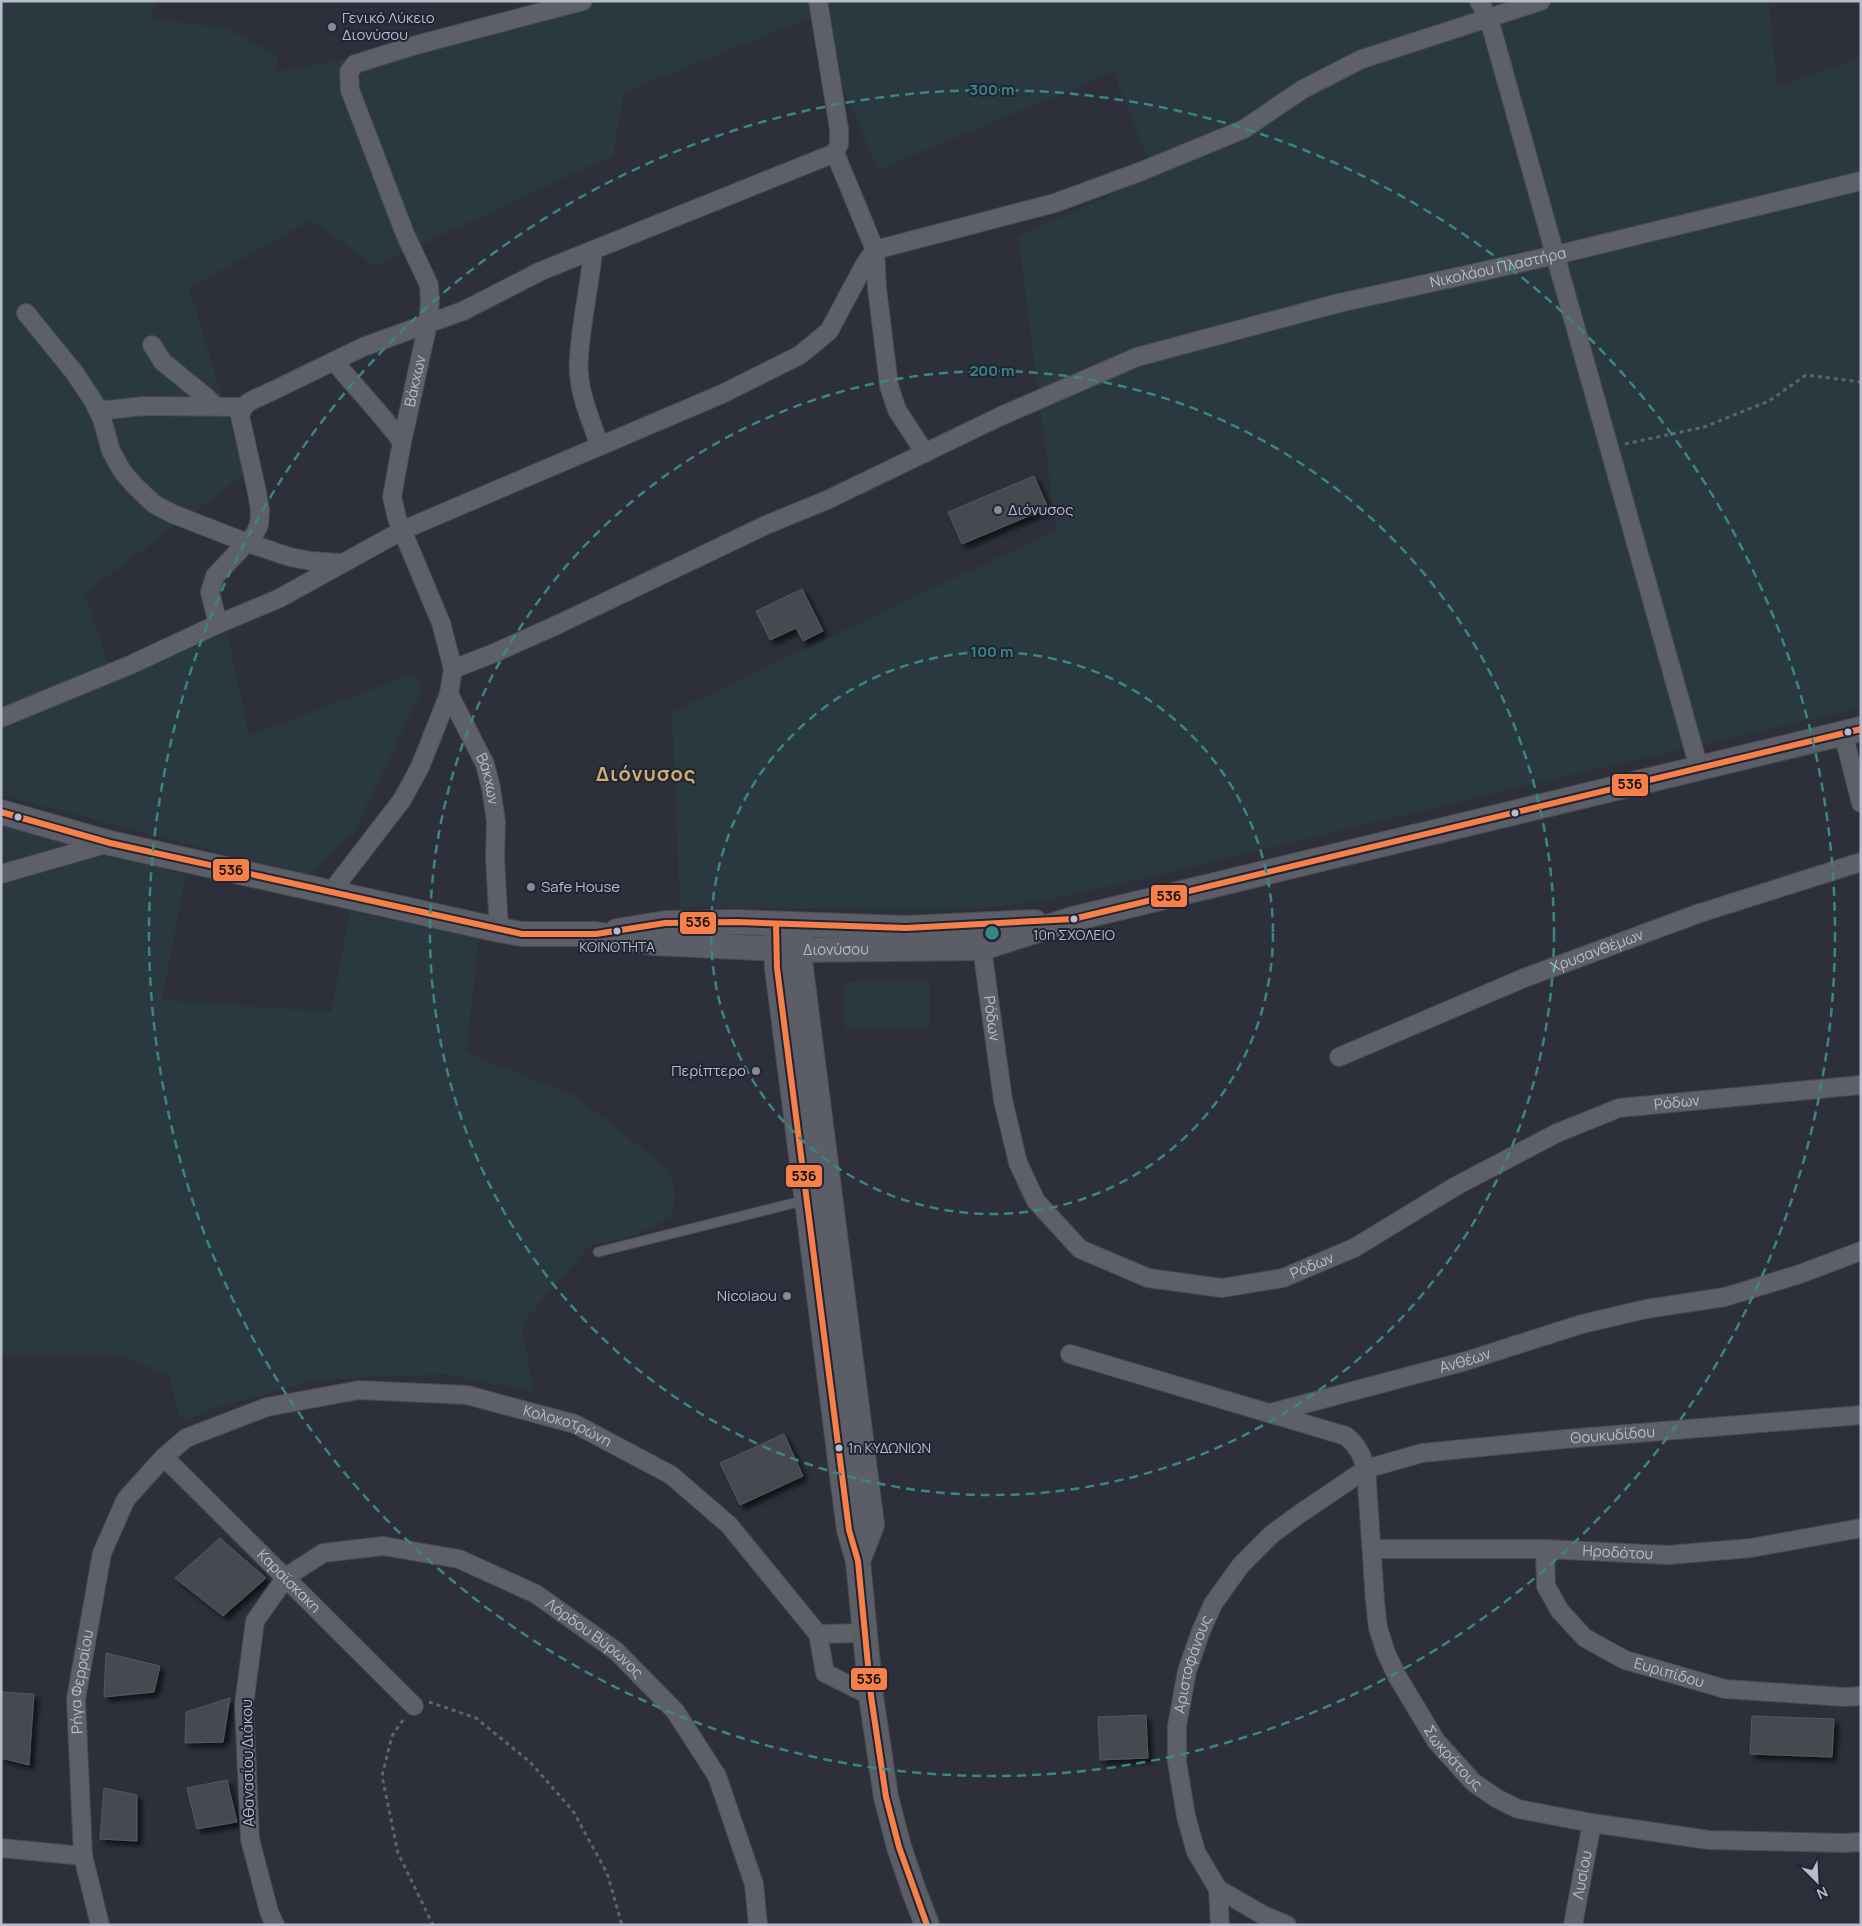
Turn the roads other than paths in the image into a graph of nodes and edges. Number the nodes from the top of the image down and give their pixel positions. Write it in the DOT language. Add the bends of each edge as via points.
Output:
graph roads {
  1 [pos="582,1"];
  2 [pos="818,1"];
  3 [pos="1479,1"];
  4 [pos="1541,1"];
  5 [pos="1489,19"];
  6 [pos="835,153"];
  7 [pos="1861,181"];
  8 [pos="593,250"];
  9 [pos="875,250"];
  10 [pos="1556,255"];
  11 [pos="26,313"];
  12 [pos="428,323"];
  13 [pos="152,345"];
  14 [pos="334,361"];
  15 [pos="215,406"];
  16 [pos="242,407"];
  17 [pos="97,409"];
  18 [pos="402,442"];
  19 [pos="600,446"];
  20 [pos="925,453"];
  21 [pos="403,530"];
  22 [pos="245,542"];
  23 [pos="341,563"];
  24 [pos="218,624"];
  25 [pos="453,669"];
  26 [pos="449,694"];
  27 [pos="1,718"];
  28 [pos="1852,731"];
  29 [pos="1699,768"];
  30 [pos="1861,803"];
  31 [pos="1,812"];
  32 [pos="110,843"];
  33 [pos="1861,862"];
  34 [pos="1,874"];
  35 [pos="330,892"];
  36 [pos="1073,920"];
  37 [pos="776,924"];
  38 [pos="800,925"];
  39 [pos="975,926"];
  40 [pos="499,930"];
  41 [pos="596,934"];
  42 [pos="982,948"];
  43 [pos="776,949"];
  44 [pos="799,950"];
  45 [pos="1339,1057"];
  46 [pos="1861,1085"];
  47 [pos="818,1198"];
  48 [pos="1861,1250"];
  49 [pos="598,1252"];
  50 [pos="1070,1354"];
  51 [pos="1269,1413"];
  52 [pos="1861,1415"];
  53 [pos="164,1457"];
  54 [pos="1366,1469"];
  55 [pos="1861,1528"];
  56 [pos="1372,1549"];
  57 [pos="1545,1549"];
  58 [pos="286,1577"];
  59 [pos="864,1633"];
  60 [pos="818,1634"];
  61 [pos="871,1696"];
  62 [pos="1861,1696"];
  63 [pos="414,1706"];
  64 [pos="1592,1823"];
  65 [pos="1861,1842"];
  66 [pos="1,1848"];
  67 [pos="83,1856"];
  68 [pos="1218,1889"];
  69 [pos="100,1925"];
  70 [pos="275,1925"];
  71 [pos="758,1925"];
  72 [pos="927,1925"];
  73 [pos="1220,1925"];
  74 [pos="1287,1925"];
  75 [pos="1573,1925"];
  1 -- 12 [label="street, Βάκχων" via="416,45 355,64 349,72 350,90 405,234 429,285"];
  2 -- 6 [label="street" via="839,129"];
  3 -- 5 [label="street"];
  4 -- 5 [label="street"];
  5 -- 9 [label="street" via="1362,59 1303,89 1244,129 1142,171 1056,203"];
  5 -- 10 [label="street"];
  6 -- 8 [label="street"];
  6 -- 9 [label="street"];
  7 -- 10 [label="street, Νικολάου Πλαστήρα"];
  8 -- 12 [label="street" via="542,271 463,311"];
  8 -- 19 [label="street" via="578,358 583,399"];
  9 -- 19 [label="street" via="829,331 810,349 722,394"];
  9 -- 20 [label="street" via="876,288 889,386 897,410"];
  10 -- 20 [label="street, Νικολάου Πλαστήρα" via="1339,304 1137,357"];
  10 -- 29 [label="street"];
  11 -- 17 [label="street" via="74,372"];
  12 -- 14 [label="street"];
  12 -- 18 [label="street, Βάκχων"];
  13 -- 15 [label="street" via="163,362"];
  14 -- 16 [label="street" via="248,401"];
  14 -- 18 [label="street"];
  15 -- 16 [label="street"];
  15 -- 17 [label="street"];
  16 -- 22 [label="street" via="240,416 260,510 259,525"];
  17 -- 22 [label="street" via="111,451 122,470 154,504"];
  18 -- 21 [label="street, Βάκχων" via="392,497"];
  19 -- 21 [label="street"];
  20 -- 25 [label="street, Νικολάου Πλαστήρα" via="559,624"];
  21 -- 23 [label="street"];
  21 -- 25 [label="street, Βάκχων" via="441,623"];
  22 -- 23 [label="street" via="290,557"];
  22 -- 24 [label="street" via="215,576 210,592"];
  23 -- 24 [label="street" via="278,599"];
  24 -- 27 [label="street" via="130,665"];
  25 -- 26 [label="street, Βάκχων"];
  26 -- 35 [label="street" via="420,767 402,800"];
  26 -- 40 [label="street, Βάκχων" via="485,764 491,788 496,822"];
  28 -- 29 [label="main road, Διονύσου"];
  28 -- 30 [label="street"];
  29 -- 36 [label="main road, Διονύσου"];
  31 -- 32 [label="main road, Διονύσου"];
  32 -- 34 [label="street, Διονύσου"];
  32 -- 35 [label="main road, Διονύσου"];
  33 -- 45 [label="street, Χρυσανθέμων" via="1697,914 1588,954 1482,995"];
  35 -- 40 [label="main road, Διονύσου"];
  36 -- 39 [label="main road, Διονύσου"];
  36 -- 42 [label="main road, Διονύσου"];
  37 -- 38 [label="main road, Διονύσου"];
  37 -- 41 [label="main road, Διονύσου" via="665,923"];
  37 -- 43 [label="main road"];
  38 -- 39 [label="main road, Διονύσου"];
  38 -- 44 [label="main road"];
  39 -- 42 [label="street, Ρόδων"];
  40 -- 41 [label="main road, Διονύσου" via="522,934"];
  41 -- 43 [label="main road, Διονύσου" via="654,943"];
  42 -- 44 [label="main road, Διονύσου"];
  42 -- 46 [label="street, Ρόδων" via="1003,1100 1018,1163 1036,1201 1080,1249 1148,1278 1222,1288 1283,1278 1354,1248 1456,1186 1557,1133 1619,1108"];
  43 -- 44 [label="main road, Διονύσου"];
  43 -- 47 [label="main road"];
  44 -- 47 [label="main road"];
  47 -- 49 [label="lane"];
  47 -- 59 [label="main road" via="872,1525 858,1561"];
  48 -- 51 [label="street, Ανθέων" via="1800,1274 1725,1297 1646,1309 1582,1324 1466,1360"];
  50 -- 51 [label="street"];
  51 -- 54 [label="street, Σωκράτους" via="1346,1436 1360,1451"];
  52 -- 54 [label="street, Θουκυδίδου" via="1422,1454"];
  53 -- 58 [label="street, Καραϊσκακη"];
  53 -- 60 [label="street, Κολοκοτρώνη" via="186,1438 267,1407 359,1390 467,1395 557,1419 575,1424 671,1475 729,1524"];
  53 -- 67 [label="street, Ρήγα Φερραίου" via="126,1499 102,1553 76,1700"];
  54 -- 56 [label="street, Σωκράτους"];
  54 -- 68 [label="street, Αριστοφάνους" via="1298,1515 1254,1551 1213,1604 1201,1631 1187,1671 1178,1716 1176,1762 1190,1834 1196,1852"];
  55 -- 57 [label="street, Ηροδότου" via="1751,1548 1709,1552 1668,1554"];
  56 -- 57 [label="street, Ηροδότου"];
  56 -- 64 [label="street, Σωκράτους" via="1377,1619 1386,1653 1436,1741 1473,1782 1507,1804 1530,1812"];
  57 -- 62 [label="street, Ευριπίδου" via="1546,1586 1560,1611 1585,1638 1625,1660 1725,1688"];
  58 -- 63 [label="street, Καραϊσκακη"];
  58 -- 70 [label="street, Αθανασίου Διάκου" via="255,1620 244,1705 250,1839 268,1912"];
  58 -- 71 [label="street, Λόρδου Βύρωνος" via="323,1553 383,1546 459,1559 536,1594 616,1651 675,1711 717,1776 754,1884"];
  59 -- 60 [label="street"];
  59 -- 61 [label="main road"];
  60 -- 61 [label="street, Κολοκοτρώνη" via="825,1673"];
  61 -- 72 [label="main road" via="886,1797 899,1847"];
  64 -- 65 [label="street, Σωκράτους" via="1709,1840"];
  64 -- 75 [label="street, Λυσίου"];
  66 -- 67 [label="street"];
  67 -- 69 [label="street, Ρήγα Φερραίου"];
  68 -- 73 [label="street, Αριστοφάνους"];
  68 -- 74 [label="street" via="1262,1915"];
}
